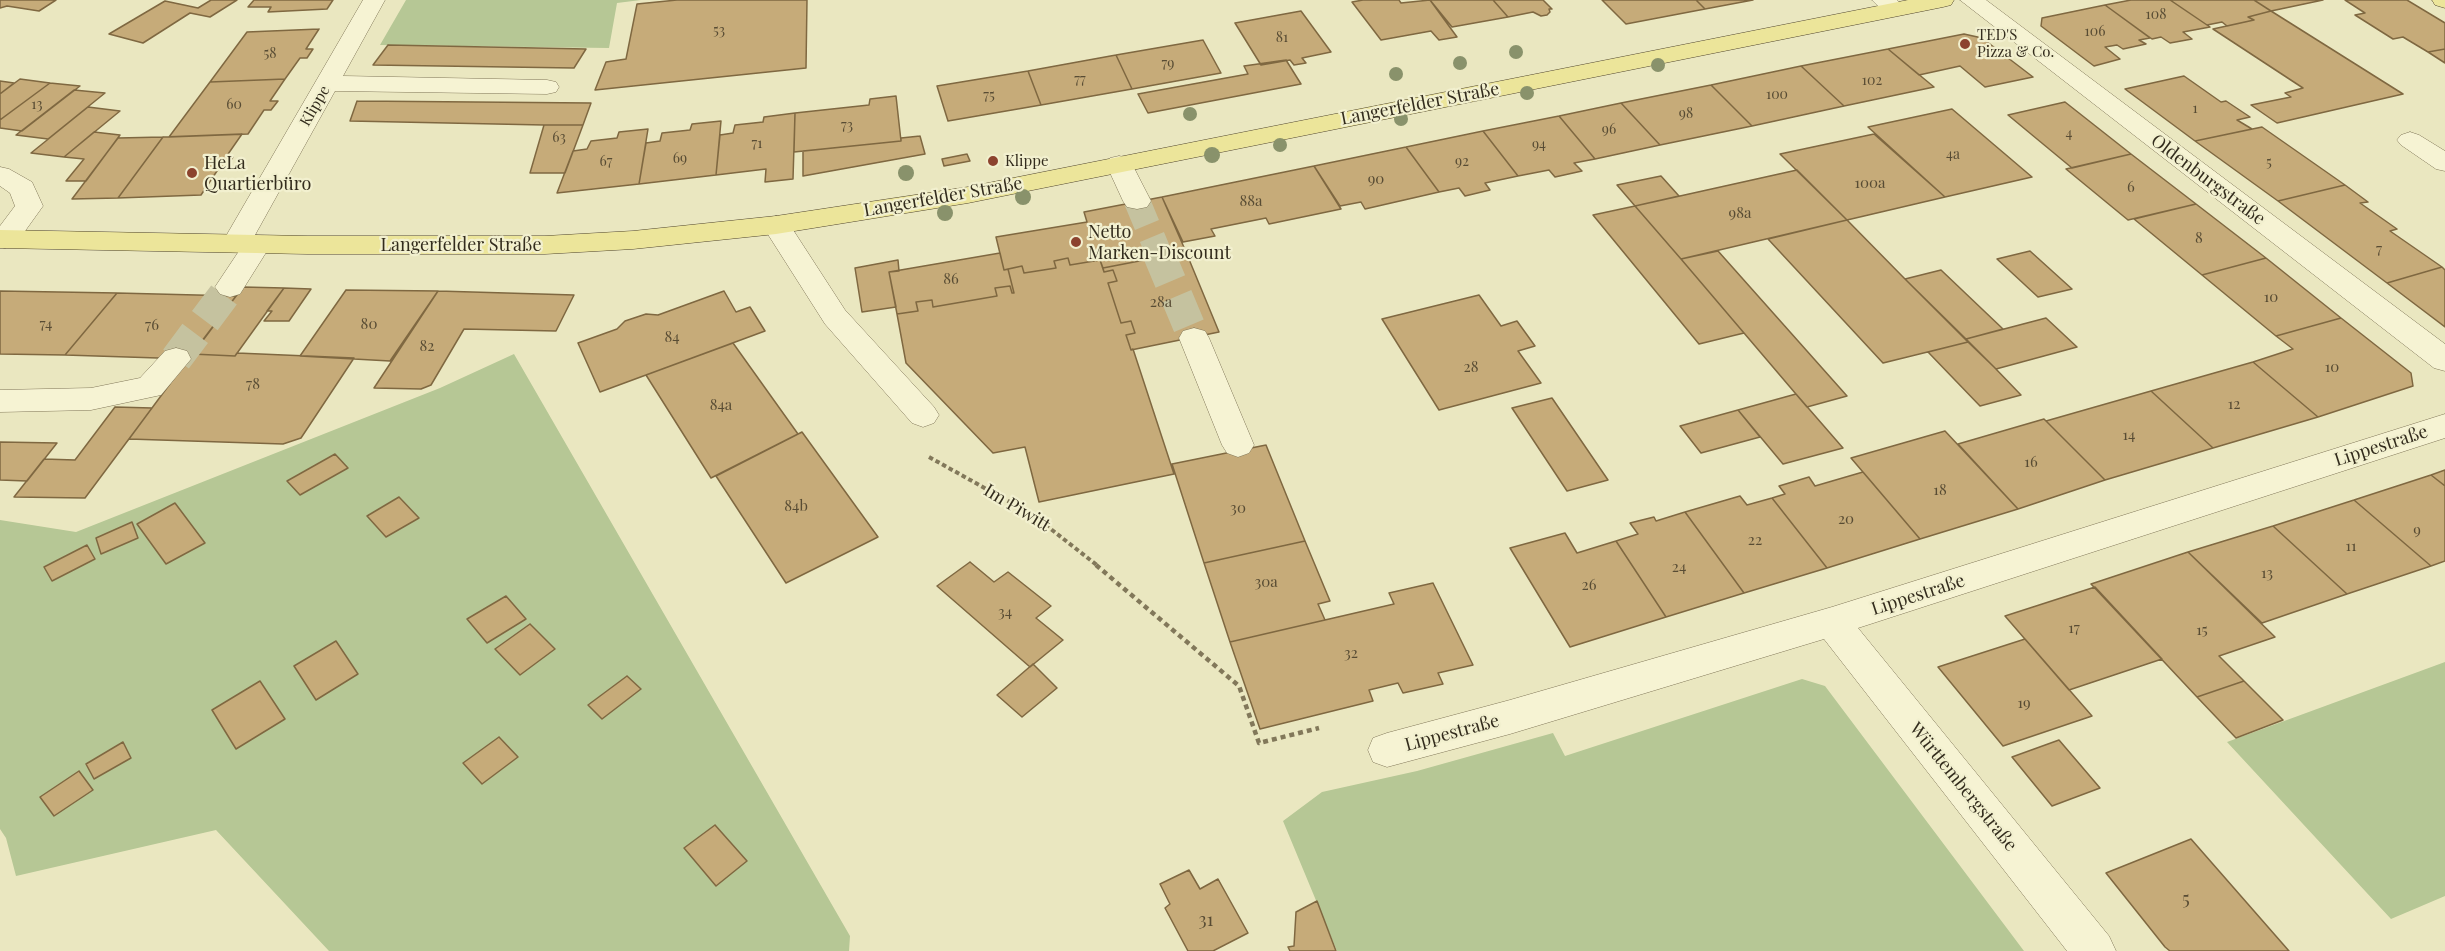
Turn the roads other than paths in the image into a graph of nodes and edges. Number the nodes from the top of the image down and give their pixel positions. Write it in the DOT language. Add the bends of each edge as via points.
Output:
graph roads {
  1 [pos="374,0"];
  2 [pos="1943,0"];
  3 [pos="1971,0"];
  4 [pos="1888,5"];
  5 [pos="328,83"];
  6 [pos="547,87"];
  7 [pos="2410,140"];
  8 [pos="2445,163"];
  9 [pos="1119,164"];
  10 [pos="0,175"];
  11 [pos="1137,201"];
  12 [pos="776,225"];
  13 [pos="3,239"];
  14 [pos="247,243"];
  15 [pos="230,287"];
  16 [pos="1194,338"];
  17 [pos="176,359"];
  18 [pos="2445,360"];
  19 [pos="0,401"];
  20 [pos="922,414"];
  21 [pos="2445,426"];
  22 [pos="1238,445"];
  23 [pos="1832,622"];
  24 [pos="1387,750"];
  25 [pos="2094,951"];
  1 -- 5 [label="street, Klippe"];
  2 -- 4 [label="main road, Langerfelder Straße"];
  3 -- 18 [label="street, Oldenburgstraße"];
  4 -- 9 [label="main road, Langerfelder Straße"];
  5 -- 6 [label="street"];
  5 -- 14 [label="street, Klippe"];
  7 -- 8 [label="street"];
  9 -- 11 [label="street"];
  9 -- 12 [label="main road, Langerfelder Straße" via="968,195"];
  10 -- 13 [label="street" via="22,188 29,206"];
  12 -- 14 [label="main road, Langerfelder Straße" via="544,245"];
  12 -- 20 [label="street" via="835,317"];
  13 -- 14 [label="main road, Langerfelder Straße"];
  14 -- 15 [label="street, Klippe"];
  16 -- 22 [label="street"];
  17 -- 19 [label="street" via="150,387 91,399"];
  21 -- 23 [label="street, Lippestraße"];
  23 -- 24 [label="street, Lippestraße"];
  23 -- 25 [label="street, Württembergstraße"];
}
